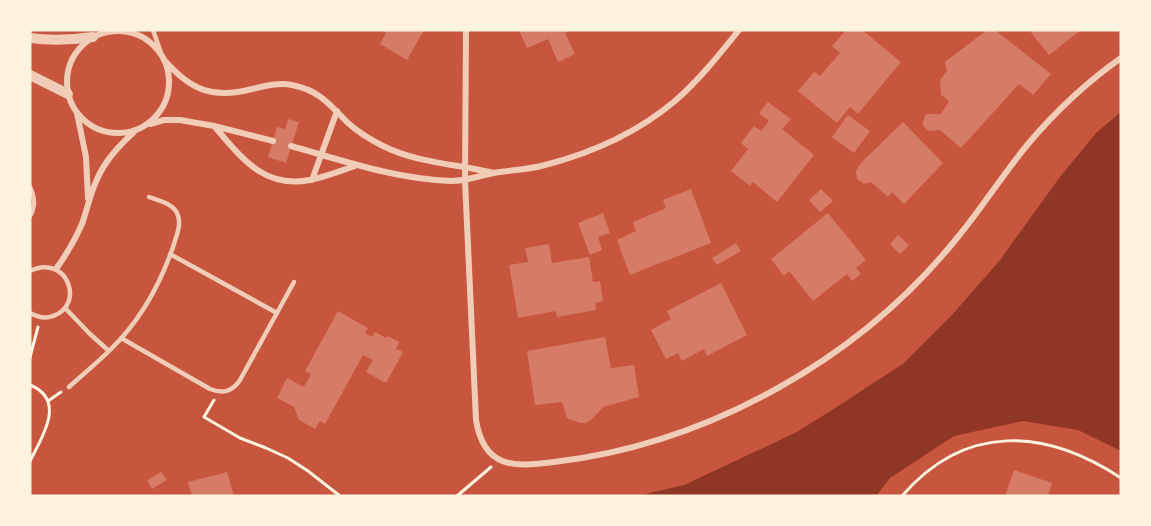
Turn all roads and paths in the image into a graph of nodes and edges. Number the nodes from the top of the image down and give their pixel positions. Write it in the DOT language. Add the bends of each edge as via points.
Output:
graph roads {
  1 [pos="153,30"];
  2 [pos="466,30"];
  3 [pos="739,30"];
  4 [pos="111,31"];
  5 [pos="30,38"];
  6 [pos="93,38"];
  7 [pos="161,53"];
  8 [pos="1121,58"];
  9 [pos="166,62"];
  10 [pos="30,75"];
  11 [pos="69,94"];
  12 [pos="337,111"];
  13 [pos="76,112"];
  14 [pos="149,124"];
  15 [pos="214,126"];
  16 [pos="134,132"];
  17 [pos="273,141"];
  18 [pos="291,146"];
  19 [pos="321,155"];
  20 [pos="356,165"];
  21 [pos="465,167"];
  22 [pos="495,173"];
  23 [pos="312,180"];
  24 [pos="465,180"];
  25 [pos="30,187"];
  26 [pos="149,197"];
  27 [pos="88,203"];
  28 [pos="30,216"];
  29 [pos="170,254"];
  30 [pos="56,269"];
  31 [pos="30,270"];
  32 [pos="294,282"];
  33 [pos="65,308"];
  34 [pos="30,313"];
  35 [pos="277,313"];
  36 [pos="40,318"];
  37 [pos="121,338"];
  38 [pos="109,351"];
  39 [pos="30,357"];
  40 [pos="30,385"];
  41 [pos="69,387"];
  42 [pos="218,392"];
  43 [pos="500,460"];
  44 [pos="30,461"];
  45 [pos="1121,478"];
  46 [pos="340,496"];
  47 [pos="458,496"];
  48 [pos="902,496"];
  1 -- 7 [label="lane"];
  2 -- 21 [label="street"];
  3 -- 22 [label="street" via="675,101 634,129 591,151 544,166"];
  4 -- 6 [label="street"];
  4 -- 7 [label="street" via="139,35"];
  5 -- 6 [label="street"];
  6 -- 11 [label="street" via="72,62 67,78"];
  7 -- 9 [label="street"];
  8 -- 43 [label="street" via="1069,101 1029,143 956,239 915,285 820,363 767,395 669,437 582,459 525,465"];
  9 -- 12 [label="street" via="195,87 213,93 232,94 270,84 291,84 310,90"];
  9 -- 14 [label="street" via="168,96"];
  10 -- 11 [label="street"];
  11 -- 13 [label="street"];
  12 -- 19 [label="street"];
  12 -- 21 [label="street" via="365,136 390,149"];
  13 -- 16 [label="street" via="102,132"];
  13 -- 27 [label="street" via="86,157"];
  14 -- 15 [label="street" via="180,120"];
  14 -- 16 [label="street"];
  15 -- 17 [label="street"];
  15 -- 23 [label="street" via="251,167 265,175 280,181"];
  16 -- 27 [label="street" via="105,164"];
  18 -- 19 [label="street"];
  19 -- 20 [label="street"];
  19 -- 23 [label="street"];
  20 -- 23 [label="street"];
  20 -- 24 [label="street" via="417,177"];
  21 -- 22 [label="street"];
  21 -- 24 [label="street"];
  22 -- 24 [label="street"];
  24 -- 43 [label="street" via="476,420 483,443"];
  25 -- 28 [label="lane" via="34,203"];
  26 -- 29 [label="lane" via="174,208 178,215 180,223"];
  27 -- 30 [label="street" via="75,240"];
  29 -- 35 [label="lane"];
  29 -- 37 [label="lane" via="158,284"];
  30 -- 31 [label="lane"];
  30 -- 33 [label="lane" via="68,282 69,300"];
  32 -- 35 [label="lane"];
  33 -- 36 [label="lane"];
  33 -- 38 [label="lane"];
  34 -- 36 [label="lane"];
  35 -- 42 [label="lane" via="235,388"];
  36 -- 39 [label="path"];
  37 -- 38 [label="lane"];
  37 -- 42 [label="lane"];
  38 -- 41 [label="lane"];
  40 -- 44 [label="path" via="42,392 50,411 49,422"];
  42 -- 46 [label="path" via="204,417 240,438 288,458"];
  43 -- 47 [label="path"];
  45 -- 48 [label="path" via="1099,464 1059,448 1007,440 956,453 933,466"];
}
